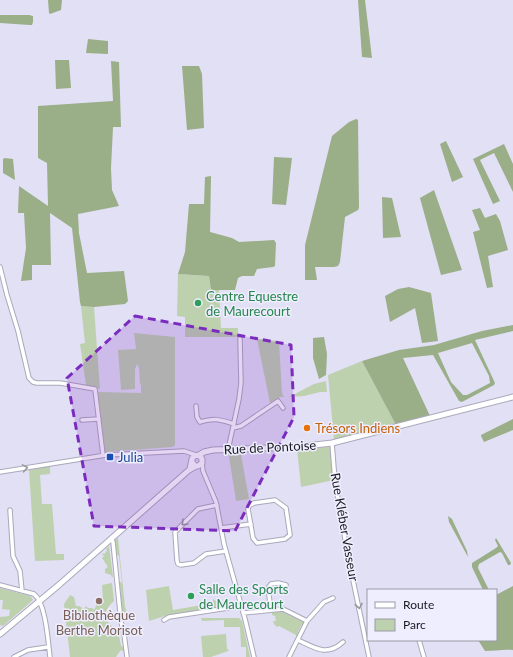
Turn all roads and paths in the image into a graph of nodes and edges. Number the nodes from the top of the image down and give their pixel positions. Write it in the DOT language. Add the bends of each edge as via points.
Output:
graph roads {
  1 [pos="0,267"];
  2 [pos="240,339"];
  3 [pos="513,397"];
  4 [pos="196,406"];
  5 [pos="283,408"];
  6 [pos="99,419"];
  7 [pos="82,420"];
  8 [pos="233,426"];
  9 [pos="332,443"];
  10 [pos="212,450"];
  11 [pos="228,450"];
  12 [pos="103,455"];
  13 [pos="194,458"];
  14 [pos="200,464"];
  15 [pos="189,470"];
  16 [pos="0,472"];
  17 [pos="217,505"];
  18 [pos="10,510"];
  19 [pos="250,524"];
  20 [pos="221,528"];
  21 [pos="112,537"];
  22 [pos="226,551"];
  23 [pos="0,585"];
  24 [pos="286,585"];
  25 [pos="22,591"];
  26 [pos="333,598"];
  27 [pos="40,600"];
  28 [pos="241,606"];
  29 [pos="271,610"];
  30 [pos="243,613"];
  31 [pos="164,620"];
  32 [pos="307,621"];
  33 [pos="0,634"];
  34 [pos="298,640"];
  35 [pos="419,641"];
  36 [pos="343,642"];
  37 [pos="48,647"];
  38 [pos="14,657"];
  39 [pos="50,657"];
  40 [pos="127,657"];
  41 [pos="254,657"];
  42 [pos="289,657"];
  43 [pos="369,657"];
  44 [pos="424,657"];
  1 -- 6 [label="street" via="29,378 37,383 60,383 95,389"];
  2 -- 8 [label="street" via="241,383"];
  3 -- 9 [label="main road, Rue de Pontoise"];
  4 -- 8 [label="street" via="200,422 216,419"];
  5 -- 8 [label="street" via="278,401 241,426"];
  6 -- 7 [label="street"];
  6 -- 12 [label="street"];
  8 -- 11 [label="street"];
  9 -- 11 [label="main road, Rue de Pontoise"];
  9 -- 43 [label="street, Rue Kléber Vasseur, one-way" via="348,556"];
  10 -- 11 [label="main road, Rue de Pontoise"];
  10 -- 13 [label="main road, Rue de Pontoise"];
  10 -- 14 [label="main road, Rue de Pontoise"];
  12 -- 13 [label="street" via="184,451"];
  16 -- 12 [label="street, one-way"];
  13 -- 14 [label="main road"];
  13 -- 14 [label="main road" via="201,456"];
  13 -- 15 [label="main road"];
  14 -- 15 [label="main road, Rue de Pontoise"];
  14 -- 17 [label="street"];
  15 -- 21 [label="main road, Rue de Pontoise"];
  17 -- 20 [label="street"];
  17 -- 22 [label="street, one-way" via="198,509 175,532 178,564 194,563 206,554"];
  18 -- 25 [label="street" via="13,556 20,571"];
  19 -- 19 [label="street" via="253,538 257,543 285,539 290,534 286,508 276,500 250,505"];
  19 -- 20 [label="street"];
  20 -- 22 [label="street"];
  21 -- 27 [label="main road, Rue de Pontoise"];
  21 -- 40 [label="street"];
  22 -- 28 [label="street"];
  23 -- 25 [label="street"];
  24 -- 29 [label="street" via="278,582 268,588"];
  25 -- 27 [label="street" via="34,594"];
  26 -- 32 [label="street" via="324,602"];
  27 -- 33 [label="main road, Rue de Pontoise"];
  27 -- 37 [label="street"];
  28 -- 30 [label="street"];
  28 -- 31 [label="street" via="168,617"];
  29 -- 30 [label="street"];
  29 -- 32 [label="street" via="285,610"];
  30 -- 41 [label="street"];
  32 -- 34 [label="street"];
  34 -- 36 [label="street" via="321,651 336,649"];
  34 -- 42 [label="street"];
  35 -- 44 [label="street"];
  37 -- 38 [label="street" via="28,650"];
  37 -- 39 [label="street"];
}
